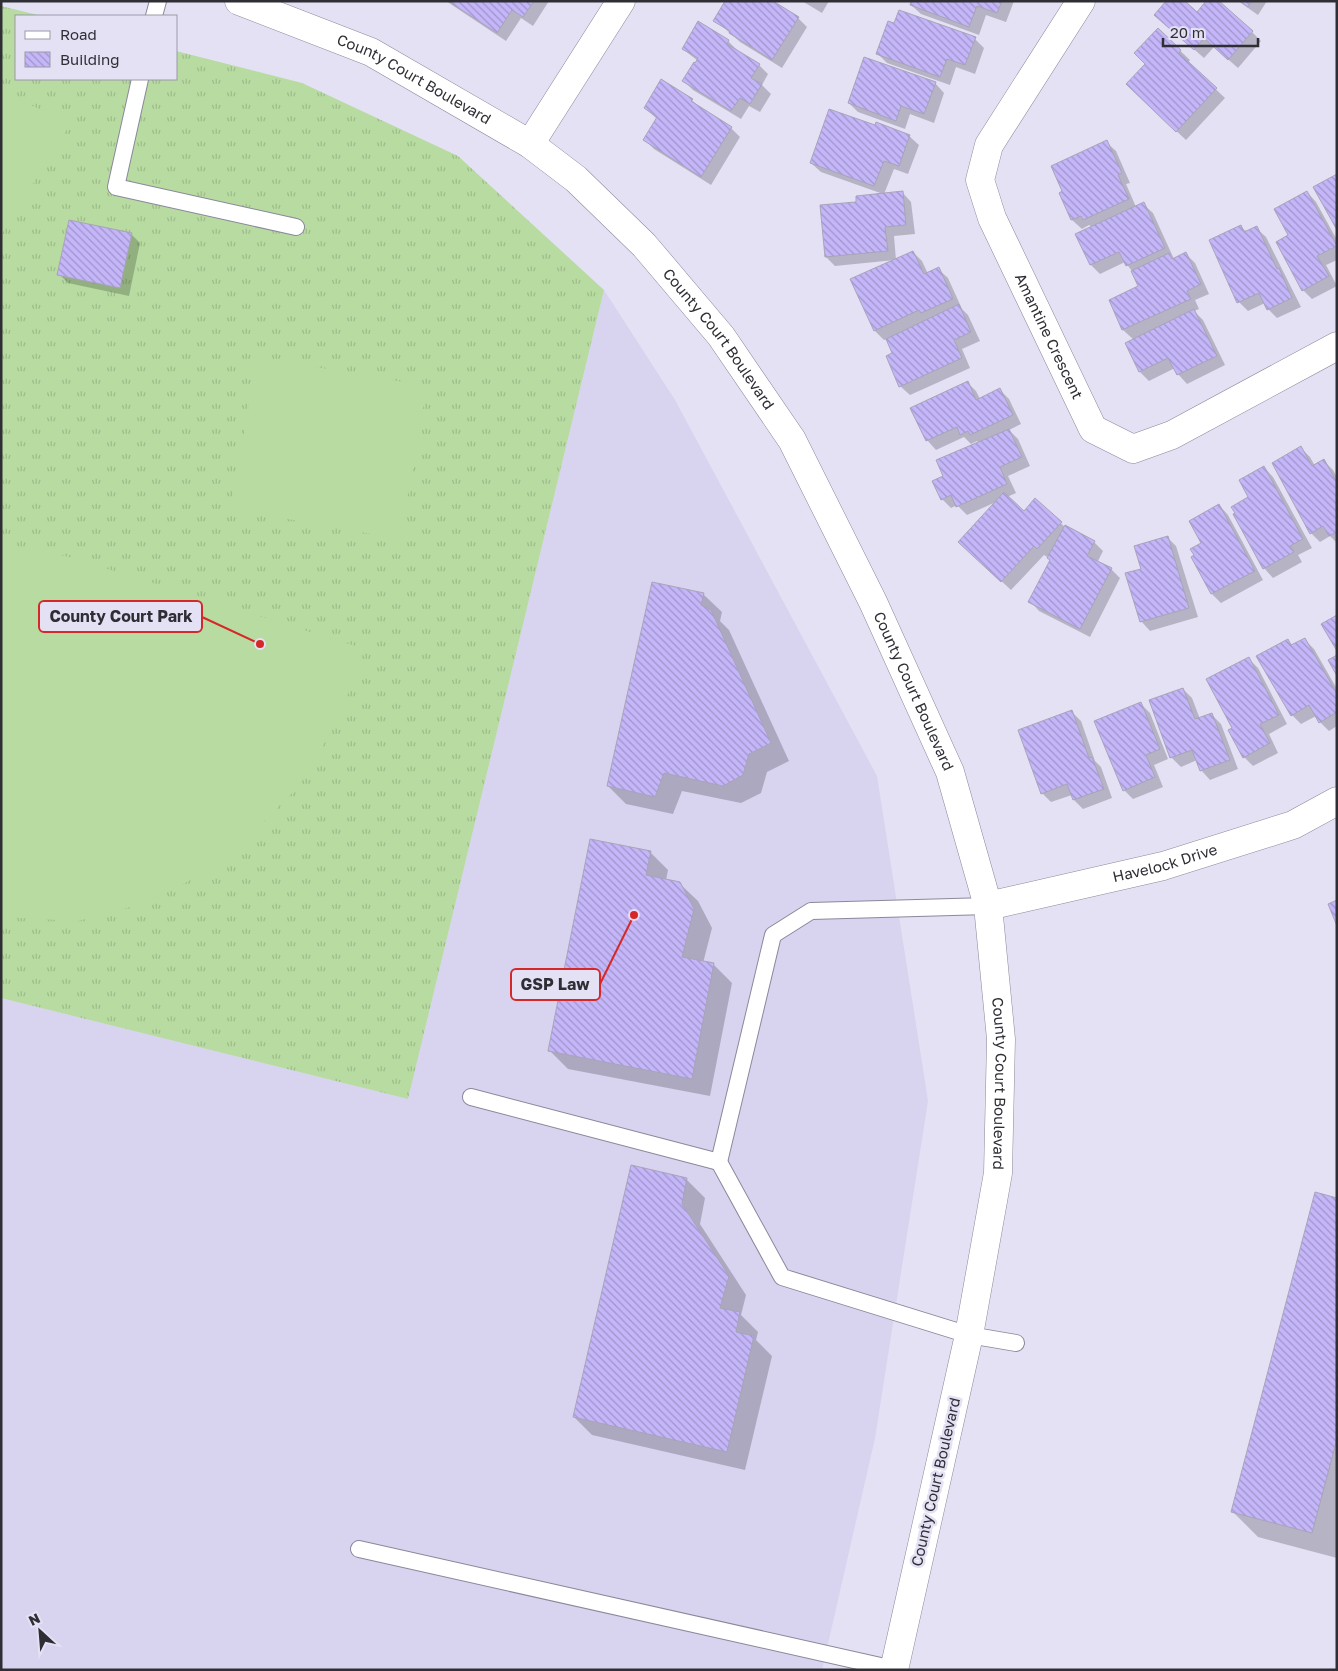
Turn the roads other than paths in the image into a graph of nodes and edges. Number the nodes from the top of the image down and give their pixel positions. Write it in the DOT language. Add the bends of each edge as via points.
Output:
graph roads {
  1 [pos="158,1"];
  2 [pos="239,1"];
  3 [pos="621,1"];
  4 [pos="1082,1"];
  5 [pos="154,15"];
  6 [pos="140,80"];
  7 [pos="530,144"];
  8 [pos="296,227"];
  9 [pos="1337,346"];
  10 [pos="1337,801"];
  11 [pos="988,906"];
  12 [pos="471,1097"];
  13 [pos="719,1162"];
  14 [pos="969,1335"];
  15 [pos="1016,1343"];
  16 [pos="360,1548"];
  17 [pos="895,1669"];
  1 -- 5 [label="lane"];
  2 -- 7 [label="street, County Court Boulevard" via="371,52"];
  3 -- 7 [label="street"];
  4 -- 9 [label="street, Amantine Crescent" via="988,145 980,180 992,218 1093,429 1133,449 1172,436"];
  6 -- 8 [label="lane" via="116,187"];
  7 -- 11 [label="street, County Court Boulevard" via="576,179 644,245 721,336 792,440 874,602 950,772"];
  10 -- 11 [label="street, Havelock Drive" via="1293,824 1163,866"];
  11 -- 13 [label="lane" via="811,911 773,936"];
  11 -- 14 [label="street, County Court Boulevard" via="1001,1039 998,1173"];
  12 -- 13 [label="lane"];
  13 -- 14 [label="lane" via="782,1277"];
  14 -- 15 [label="lane"];
  14 -- 17 [label="street, County Court Boulevard"];
  16 -- 17 [label="lane"];
}
